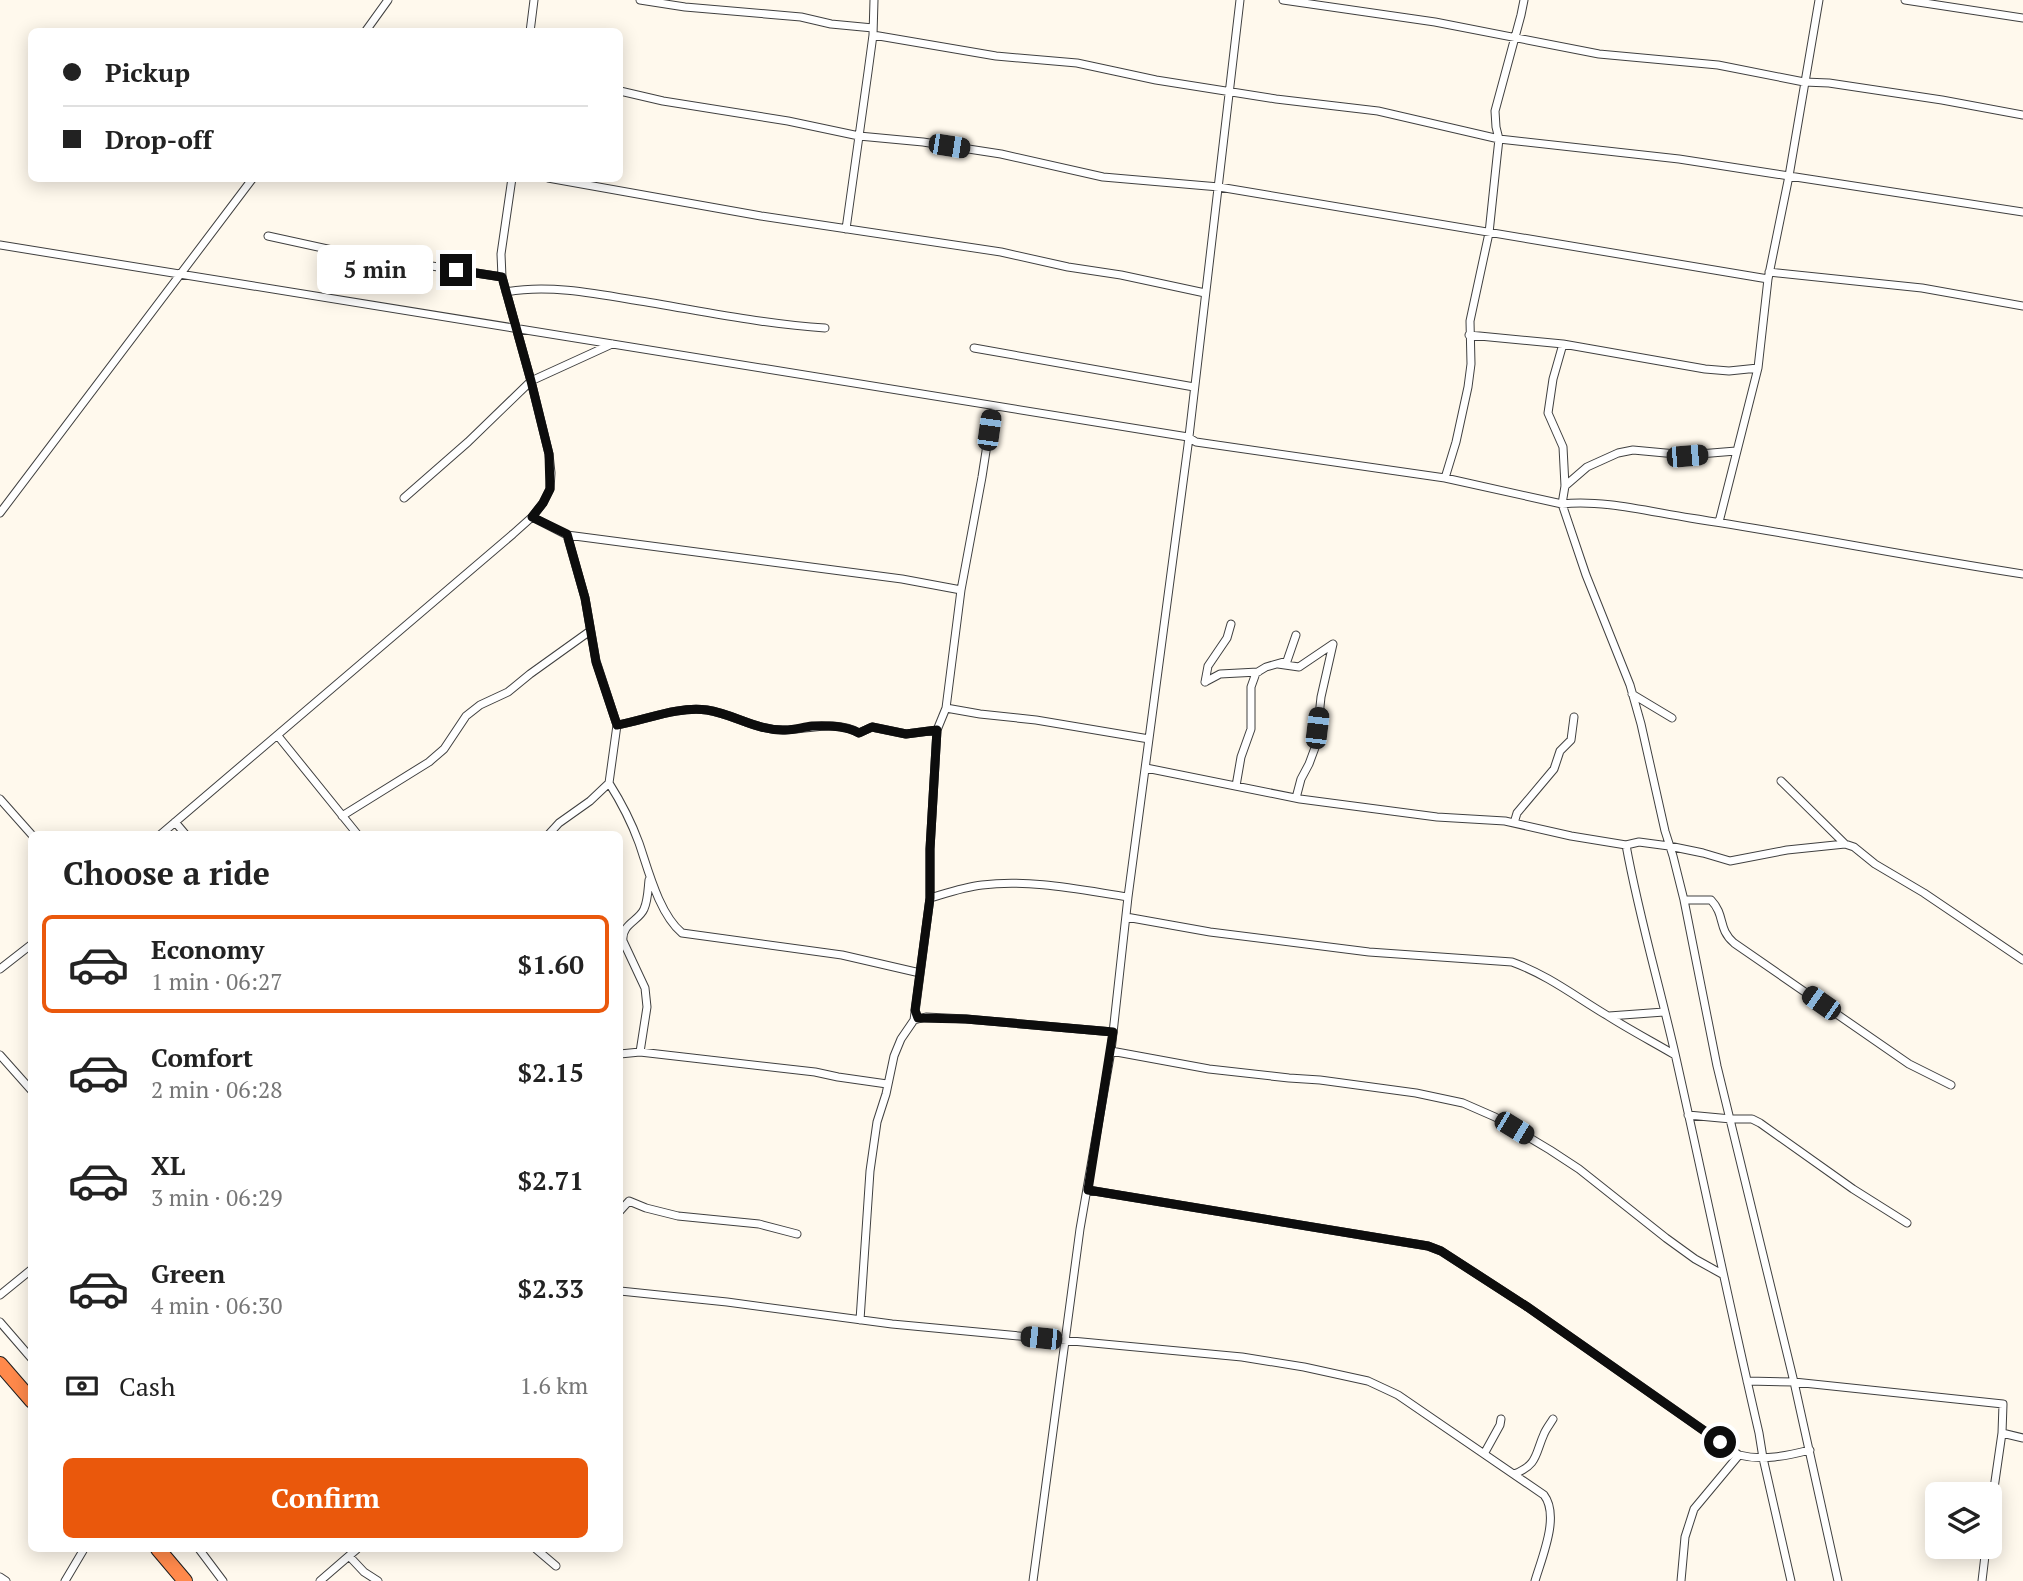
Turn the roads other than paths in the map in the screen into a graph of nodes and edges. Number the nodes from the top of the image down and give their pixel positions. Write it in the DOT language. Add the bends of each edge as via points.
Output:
graph roads {
  1 [pos="388,0"];
  2 [pos="534,0"];
  3 [pos="640,0"];
  4 [pos="874,0"];
  5 [pos="1240,0"];
  6 [pos="1283,0"];
  7 [pos="1524,0"];
  8 [pos="1819,0"];
  9 [pos="1905,0"];
  10 [pos="2023,18"];
  11 [pos="368,28"];
  12 [pos="530,28"];
  13 [pos="873,32"];
  14 [pos="1514,38"];
  15 [pos="1804,82"];
  16 [pos="1229,90"];
  17 [pos="623,92"];
  18 [pos="2023,115"];
  19 [pos="859,136"];
  20 [pos="1499,139"];
  21 [pos="1789,177"];
  22 [pos="250,182"];
  23 [pos="511,182"];
  24 [pos="568,182"];
  25 [pos="1219,187"];
  26 [pos="2023,212"];
  27 [pos="846,229"];
  28 [pos="1489,233"];
  29 [pos="268,236"];
  30 [pos="0,245"];
  31 [pos="181,274"];
  32 [pos="1769,276"];
  33 [pos="502,277"];
  34 [pos="506,292"];
  35 [pos="1205,293"];
  36 [pos="2023,306"];
  37 [pos="1469,321"];
  38 [pos="825,328"];
  39 [pos="516,329"];
  40 [pos="1469,335"];
  41 [pos="1487,336"];
  42 [pos="612,344"];
  43 [pos="1563,344"];
  44 [pos="974,348"];
  45 [pos="1758,369"];
  46 [pos="531,381"];
  47 [pos="1194,387"];
  48 [pos="993,406"];
  49 [pos="1188,437"];
  50 [pos="1736,451"];
  51 [pos="1445,478"];
  52 [pos="1565,486"];
  53 [pos="404,498"];
  54 [pos="1562,504"];
  55 [pos="0,513"];
  56 [pos="532,517"];
  57 [pos="1719,522"];
  58 [pos="567,534"];
  59 [pos="2023,574"];
  60 [pos="961,590"];
  61 [pos="1231,624"];
  62 [pos="590,631"];
  63 [pos="1296,635"];
  64 [pos="1278,664"];
  65 [pos="1259,671"];
  66 [pos="1632,694"];
  67 [pos="946,708"];
  68 [pos="1574,717"];
  69 [pos="1672,718"];
  70 [pos="617,725"];
  71 [pos="937,730"];
  72 [pos="278,736"];
  73 [pos="1149,739"];
  74 [pos="1146,768"];
  75 [pos="1781,781"];
  76 [pos="609,783"];
  77 [pos="1236,786"];
  78 [pos="1296,798"];
  79 [pos="0,799"];
  80 [pos="342,816"];
  81 [pos="175,822"];
  82 [pos="1514,823"];
  83 [pos="28,831"];
  84 [pos="165,831"];
  85 [pos="183,831"];
  86 [pos="355,831"];
  87 [pos="552,831"];
  88 [pos="1845,844"];
  89 [pos="1626,845"];
  90 [pos="1669,846"];
  91 [pos="649,876"];
  92 [pos="930,898"];
  93 [pos="1128,898"];
  94 [pos="1684,900"];
  95 [pos="1126,916"];
  96 [pos="623,932"];
  97 [pos="623,943"];
  98 [pos="28,947"];
  99 [pos="2023,960"];
  100 [pos="0,969"];
  101 [pos="920,973"];
  102 [pos="1664,1012"];
  103 [pos="916,1016"];
  104 [pos="1606,1016"];
  105 [pos="1113,1032"];
  106 [pos="1111,1051"];
  107 [pos="640,1052"];
  108 [pos="623,1054"];
  109 [pos="0,1055"];
  110 [pos="1675,1055"];
  111 [pos="887,1084"];
  112 [pos="1951,1085"];
  113 [pos="28,1086"];
  114 [pos="1688,1115"];
  115 [pos="1731,1119"];
  116 [pos="1088,1190"];
  117 [pos="623,1208"];
  118 [pos="1907,1223"];
  119 [pos="797,1234"];
  120 [pos="28,1272"];
  121 [pos="1722,1274"];
  122 [pos="623,1291"];
  123 [pos="0,1295"];
  124 [pos="860,1320"];
  125 [pos="0,1322"];
  126 [pos="1066,1340"];
  127 [pos="28,1354"];
  128 [pos="0,1364"];
  129 [pos="1747,1381"];
  130 [pos="1794,1382"];
  131 [pos="28,1396"];
  132 [pos="1501,1419"];
  133 [pos="1553,1419"];
  134 [pos="2001,1433"];
  135 [pos="2023,1438"];
  136 [pos="1810,1450"];
  137 [pos="1484,1454"];
  138 [pos="1738,1455"];
  139 [pos="1763,1458"];
  140 [pos="1514,1474"];
  141 [pos="1995,1482"];
  142 [pos="83,1552"];
  143 [pos="161,1552"];
  144 [pos="201,1552"];
  145 [pos="354,1552"];
  146 [pos="540,1552"];
  147 [pos="349,1556"];
  148 [pos="1985,1559"];
  149 [pos="556,1566"];
  150 [pos="0,1577"];
  151 [pos="6,1581"];
  152 [pos="65,1581"];
  153 [pos="185,1581"];
  154 [pos="223,1581"];
  155 [pos="320,1581"];
  156 [pos="377,1581"];
  157 [pos="1033,1581"];
  158 [pos="1535,1581"];
  159 [pos="1681,1581"];
  160 [pos="1791,1581"];
  161 [pos="1838,1581"];
  162 [pos="1982,1581"];
  1 -- 11 [label="street"];
  2 -- 12 [label="street"];
  3 -- 13 [label="street" via="801,17"];
  4 -- 13 [label="street"];
  5 -- 16 [label="street"];
  6 -- 14 [label="street"];
  7 -- 14 [label="street"];
  8 -- 15 [label="street"];
  9 -- 10 [label="street"];
  13 -- 16 [label="street" via="996,56 1077,63"];
  13 -- 19 [label="street"];
  14 -- 15 [label="street" via="1621,57 1718,65"];
  14 -- 20 [label="street" via="1495,111"];
  15 -- 18 [label="street"];
  15 -- 21 [label="street"];
  16 -- 20 [label="street" via="1378,111"];
  16 -- 25 [label="street"];
  17 -- 19 [label="street"];
  19 -- 25 [label="street" via="1001,154 1103,177"];
  19 -- 27 [label="street"];
  20 -- 21 [label="street" via="1679,159"];
  20 -- 28 [label="street"];
  21 -- 26 [label="street"];
  21 -- 32 [label="street"];
  22 -- 31 [label="street"];
  23 -- 33 [label="street"];
  24 -- 27 [label="street"];
  25 -- 28 [label="street"];
  25 -- 35 [label="street"];
  27 -- 35 [label="street" via="1002,252"];
  28 -- 32 [label="street"];
  28 -- 37 [label="street"];
  29 -- 33 [label="street"];
  30 -- 31 [label="street"];
  31 -- 39 [label="street"];
  31 -- 55 [label="street"];
  32 -- 36 [label="street" via="1922,288"];
  32 -- 45 [label="street"];
  33 -- 34 [label="street"];
  34 -- 38 [label="street" via="535,288 604,295"];
  34 -- 39 [label="street"];
  35 -- 47 [label="street"];
  37 -- 40 [label="street"];
  37 -- 41 [label="street"];
  39 -- 42 [label="street"];
  39 -- 46 [label="street"];
  40 -- 41 [label="street"];
  40 -- 51 [label="street" via="1468,387"];
  41 -- 43 [label="street"];
  42 -- 46 [label="street"];
  42 -- 48 [label="street"];
  43 -- 45 [label="street" via="1705,369"];
  43 -- 52 [label="street" via="1548,413 1563,447"];
  44 -- 47 [label="street"];
  45 -- 50 [label="street"];
  46 -- 53 [label="street"];
  46 -- 56 [label="street" via="551,473 550,489"];
  47 -- 49 [label="street"];
  48 -- 49 [label="street"];
  48 -- 60 [label="street"];
  49 -- 51 [label="street" via="1196,442"];
  49 -- 73 [label="street"];
  50 -- 52 [label="street" via="1687,456 1633,450 1587,467"];
  50 -- 57 [label="street"];
  51 -- 54 [label="street"];
  52 -- 54 [label="street"];
  54 -- 57 [label="street" via="1578,502"];
  54 -- 66 [label="street"];
  56 -- 58 [label="street"];
  56 -- 72 [label="street"];
  57 -- 59 [label="street"];
  58 -- 60 [label="street"];
  58 -- 62 [label="street"];
  60 -- 67 [label="street"];
  61 -- 65 [label="street" via="1208,666 1205,682 1220,674"];
  62 -- 70 [label="street"];
  62 -- 80 [label="street" via="508,692 466,716 444,749 429,762"];
  63 -- 64 [label="street" via="1287,661"];
  64 -- 65 [label="street"];
  64 -- 78 [label="street" via="1300,667 1334,644 1316,745"];
  65 -- 77 [label="street" via="1251,687 1251,729"];
  66 -- 69 [label="street"];
  66 -- 90 [label="street"];
  67 -- 71 [label="street"];
  67 -- 73 [label="street"];
  68 -- 82 [label="street" via="1571,740"];
  70 -- 71 [label="street" via="664,713 705,710 761,728 813,726 859,733 872,727 906,734"];
  70 -- 76 [label="street"];
  71 -- 92 [label="street"];
  72 -- 80 [label="street"];
  72 -- 81 [label="street"];
  73 -- 74 [label="street"];
  74 -- 77 [label="street"];
  74 -- 93 [label="street"];
  75 -- 88 [label="street"];
  76 -- 87 [label="street"];
  76 -- 91 [label="street" via="628,816"];
  77 -- 78 [label="street"];
  78 -- 82 [label="street"];
  79 -- 83 [label="street"];
  80 -- 86 [label="street"];
  81 -- 84 [label="street"];
  81 -- 85 [label="street"];
  82 -- 89 [label="street"];
  88 -- 90 [label="street" via="1730,861"];
  88 -- 99 [label="street"];
  89 -- 90 [label="street"];
  89 -- 102 [label="street"];
  90 -- 94 [label="street"];
  91 -- 96 [label="street" via="643,912"];
  91 -- 101 [label="street" via="682,933 842,954"];
  92 -- 93 [label="street" via="957,889 1012,883"];
  92 -- 101 [label="street"];
  93 -- 95 [label="street"];
  94 -- 112 [label="street" via="1711,900 1720,912 1725,934 1734,943 1909,1064"];
  94 -- 115 [label="street"];
  95 -- 104 [label="street" via="1210,932 1370,952 1512,962 1535,970"];
  95 -- 105 [label="street"];
  97 -- 107 [label="street" via="645,988"];
  98 -- 100 [label="street"];
  101 -- 103 [label="street"];
  102 -- 104 [label="street"];
  102 -- 110 [label="street"];
  103 -- 105 [label="street"];
  103 -- 111 [label="street" via="901,1039"];
  104 -- 110 [label="street"];
  105 -- 106 [label="street"];
  106 -- 116 [label="street"];
  106 -- 121 [label="street" via="1463,1103 1495,1117 1579,1169 1666,1238"];
  107 -- 108 [label="street"];
  107 -- 111 [label="street"];
  109 -- 113 [label="street"];
  110 -- 114 [label="street"];
  111 -- 124 [label="street" via="870,1171"];
  114 -- 115 [label="street"];
  114 -- 121 [label="street"];
  115 -- 118 [label="street" via="1760,1123"];
  115 -- 130 [label="street"];
  116 -- 126 [label="street"];
  116 -- 138 [label="street" via="1441,1251"];
  117 -- 119 [label="street" via="629,1201 678,1216 759,1224"];
  120 -- 123 [label="street"];
  121 -- 129 [label="street"];
  122 -- 124 [label="street"];
  124 -- 126 [label="street"];
  125 -- 127 [label="street"];
  126 -- 137 [label="street" via="1242,1357 1368,1381 1398,1395"];
  126 -- 157 [label="street"];
  128 -- 131 [label="highway"];
  129 -- 130 [label="street"];
  129 -- 139 [label="street"];
  130 -- 134 [label="street" via="2003,1404"];
  130 -- 136 [label="street"];
  132 -- 137 [label="street"];
  133 -- 140 [label="street" via="1532,1463"];
  134 -- 135 [label="street"];
  134 -- 141 [label="street"];
  136 -- 139 [label="street"];
  136 -- 161 [label="street"];
  137 -- 140 [label="street"];
  138 -- 139 [label="street"];
  138 -- 159 [label="street" via="1694,1508 1685,1537"];
  139 -- 160 [label="street"];
  140 -- 158 [label="street" via="1544,1495 1551,1506 1548,1537"];
  142 -- 152 [label="street"];
  143 -- 153 [label="highway"];
  144 -- 154 [label="street"];
  145 -- 147 [label="street"];
  146 -- 149 [label="street"];
  147 -- 155 [label="street"];
  147 -- 156 [label="street"];
  148 -- 162 [label="street"];
  150 -- 151 [label="street"];
}
